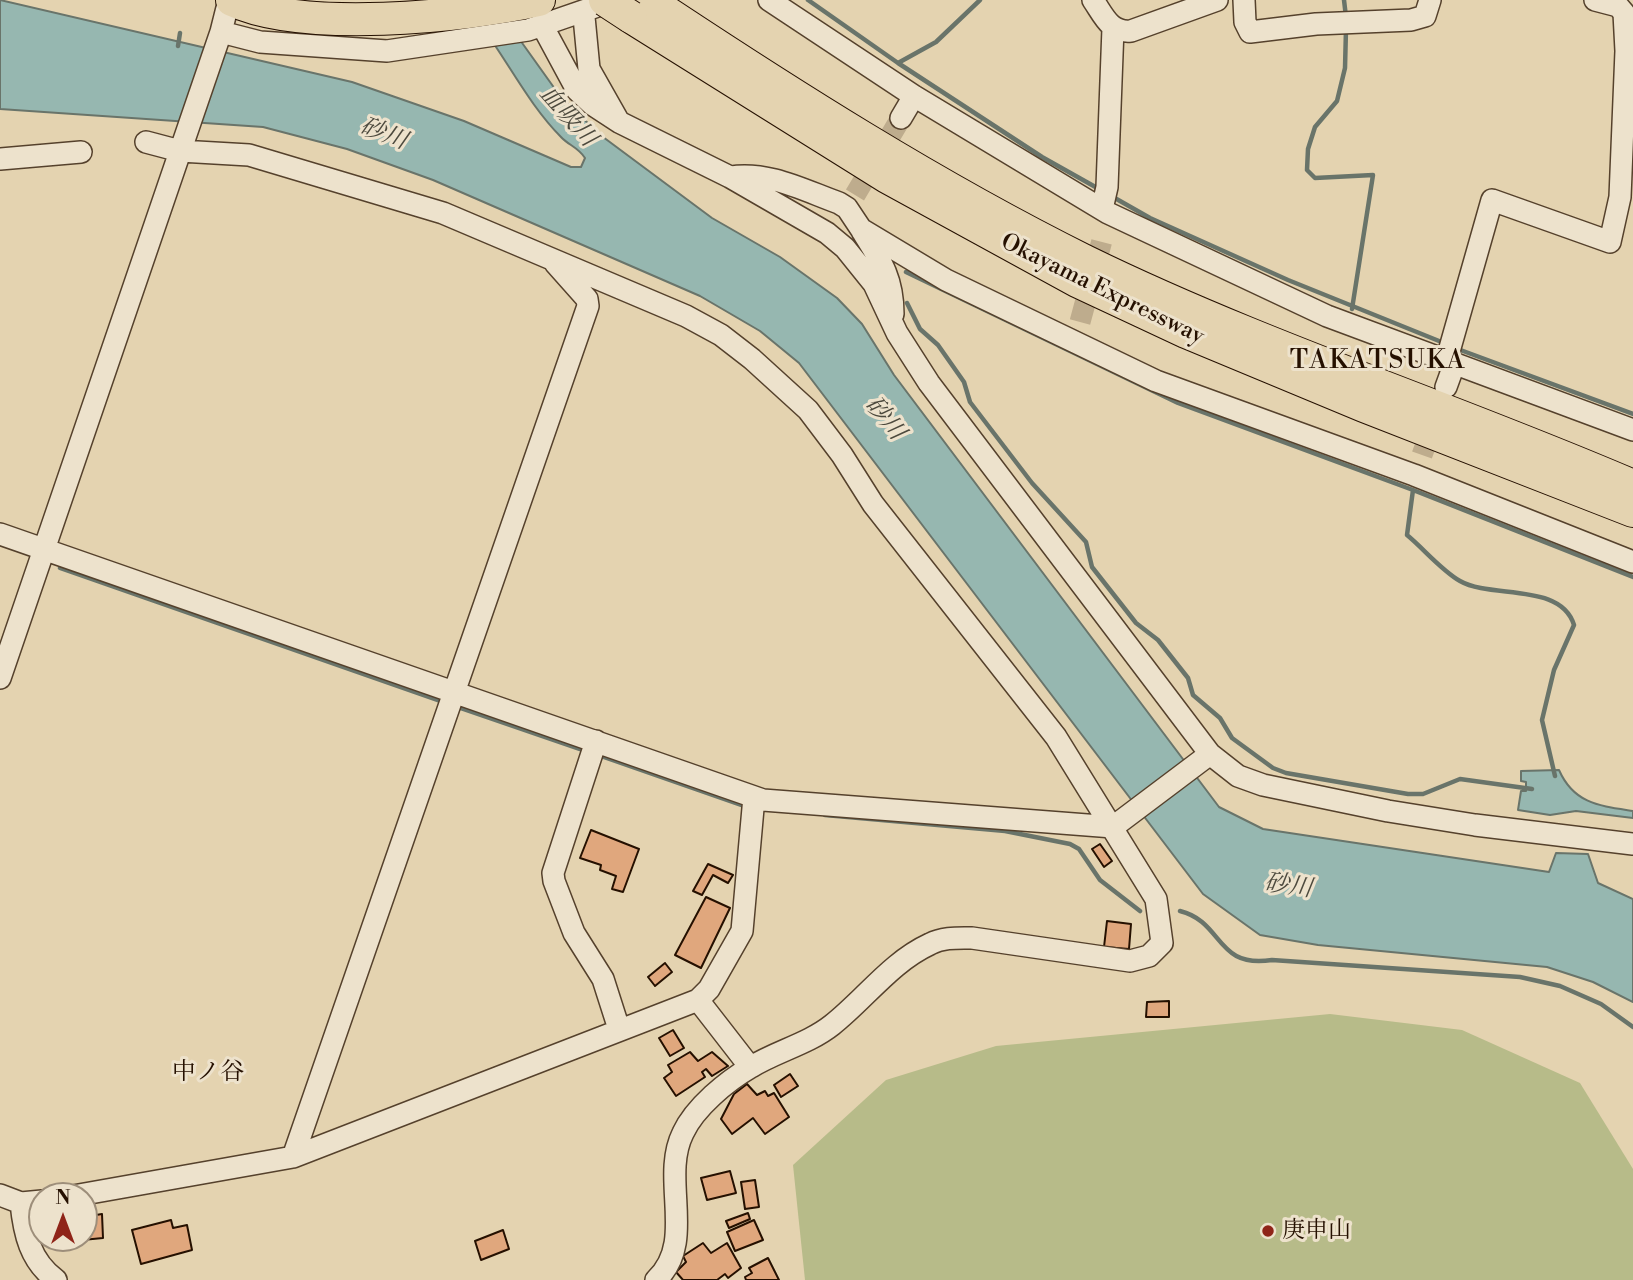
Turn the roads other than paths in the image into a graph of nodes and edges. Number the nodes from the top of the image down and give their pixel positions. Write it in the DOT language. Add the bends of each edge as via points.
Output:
graph roads {
  1 [pos="769,0"];
  2 [pos="1094,0"];
  3 [pos="1217,0"];
  4 [pos="1244,0"];
  5 [pos="1430,0"];
  6 [pos="1595,0"];
  7 [pos="240,4"];
  8 [pos="639,7"];
  9 [pos="594,9"];
  10 [pos="532,16"];
  11 [pos="466,25"];
  12 [pos="1112,28"];
  13 [pos="220,34"];
  14 [pos="1630,51"];
  15 [pos="914,96"];
  16 [pos="901,118"];
  17 [pos="619,122"];
  18 [pos="146,142"];
  19 [pos="181,148"];
  20 [pos="81,152"];
  21 [pos="0,159"];
  22 [pos="730,177"];
  23 [pos="1105,209"];
  24 [pos="861,229"];
  25 [pos="552,258"];
  26 [pos="892,322"];
  27 [pos="1450,355"];
  28 [pos="1446,387"];
  29 [pos="1633,430"];
  30 [pos="1422,455"];
  31 [pos="1414,475"];
  32 [pos="1633,486"];
  33 [pos="1633,511"];
  34 [pos="0,534"];
  35 [pos="45,550"];
  36 [pos="1633,562"];
  37 [pos="0,678"];
  38 [pos="453,692"];
  39 [pos="593,749"];
  40 [pos="1206,757"];
  41 [pos="754,797"];
  42 [pos="1116,823"];
  43 [pos="1633,844"];
  44 [pos="698,1000"];
  45 [pos="619,1029"];
  46 [pos="750,1067"];
  47 [pos="293,1157"];
  48 [pos="98,1192"];
  49 [pos="0,1195"];
  50 [pos="28,1201"];
  51 [pos="28,1214"];
  52 [pos="28,1242"];
  53 [pos="31,1252"];
  54 [pos="56,1280"];
  55 [pos="656,1280"];
  1 -- 15 [label="street"];
  2 -- 12 [label="street"];
  3 -- 12 [label="street" via="1131,31"];
  4 -- 5 [label="street" via="1250,32 1411,20 1425,16"];
  6 -- 14 [label="street" via="1618,6 1624,13"];
  7 -- 11 [label="highway" via="341,19"];
  7 -- 13 [label="street"];
  8 -- 9 [label="highway, Okayama Expressway, bridge"];
  8 -- 10 [label="street"];
  8 -- 32 [label="highway, Okayama Expressway" via="1086,261 1334,368"];
  8 -- 33 [label="highway, Okayama Expressway" via="887,177 1077,281 1364,406"];
  9 -- 17 [label="street" via="589,69"];
  10 -- 11 [label="highway"];
  10 -- 17 [label="street" via="577,90"];
  11 -- 13 [label="street" via="387,51 260,42"];
  12 -- 23 [label="street"];
  13 -- 19 [label="street"];
  14 -- 27 [label="street" via="1620,197 1610,242 1492,200"];
  15 -- 16 [label="street"];
  15 -- 23 [label="street"];
  17 -- 22 [label="street"];
  18 -- 19 [label="street"];
  19 -- 25 [label="street" via="249,155 325,175 443,213"];
  19 -- 35 [label="street"];
  20 -- 21 [label="street"];
  22 -- 24 [label="street" via="773,178 851,201"];
  22 -- 26 [label="street" via="845,248 874,284"];
  23 -- 27 [label="street" via="1327,316"];
  24 -- 26 [label="street" via="893,289"];
  24 -- 31 [label="street" via="946,280 1078,331 1156,381"];
  25 -- 38 [label="street" via="588,306"];
  25 -- 42 [label="street" via="721,335 808,410 873,504 1056,737"];
  26 -- 40 [label="street" via="929,383"];
  27 -- 28 [label="street"];
  27 -- 29 [label="street"];
  30 -- 31 [label="street"];
  31 -- 36 [label="street"];
  34 -- 35 [label="street"];
  35 -- 37 [label="street"];
  35 -- 38 [label="street"];
  38 -- 39 [label="street"];
  38 -- 47 [label="street"];
  39 -- 41 [label="street"];
  39 -- 45 [label="street" via="553,873 574,933 603,979"];
  40 -- 42 [label="street"];
  40 -- 43 [label="street" via="1263,785 1388,811"];
  41 -- 42 [label="street"];
  41 -- 44 [label="street" via="742,931"];
  42 -- 46 [label="street" via="1160,909 1162,943 1149,956 1130,961 972,938 932,943 891,970 818,1034"];
  44 -- 45 [label="street"];
  44 -- 46 [label="street"];
  45 -- 47 [label="street"];
  46 -- 55 [label="street" via="699,1111 683,1133 675,1172 676,1249"];
  47 -- 48 [label="street"];
  49 -- 50 [label="street"];
  51 -- 52 [label="street" via="24,1230"];
  53 -- 54 [label="street"];
}
